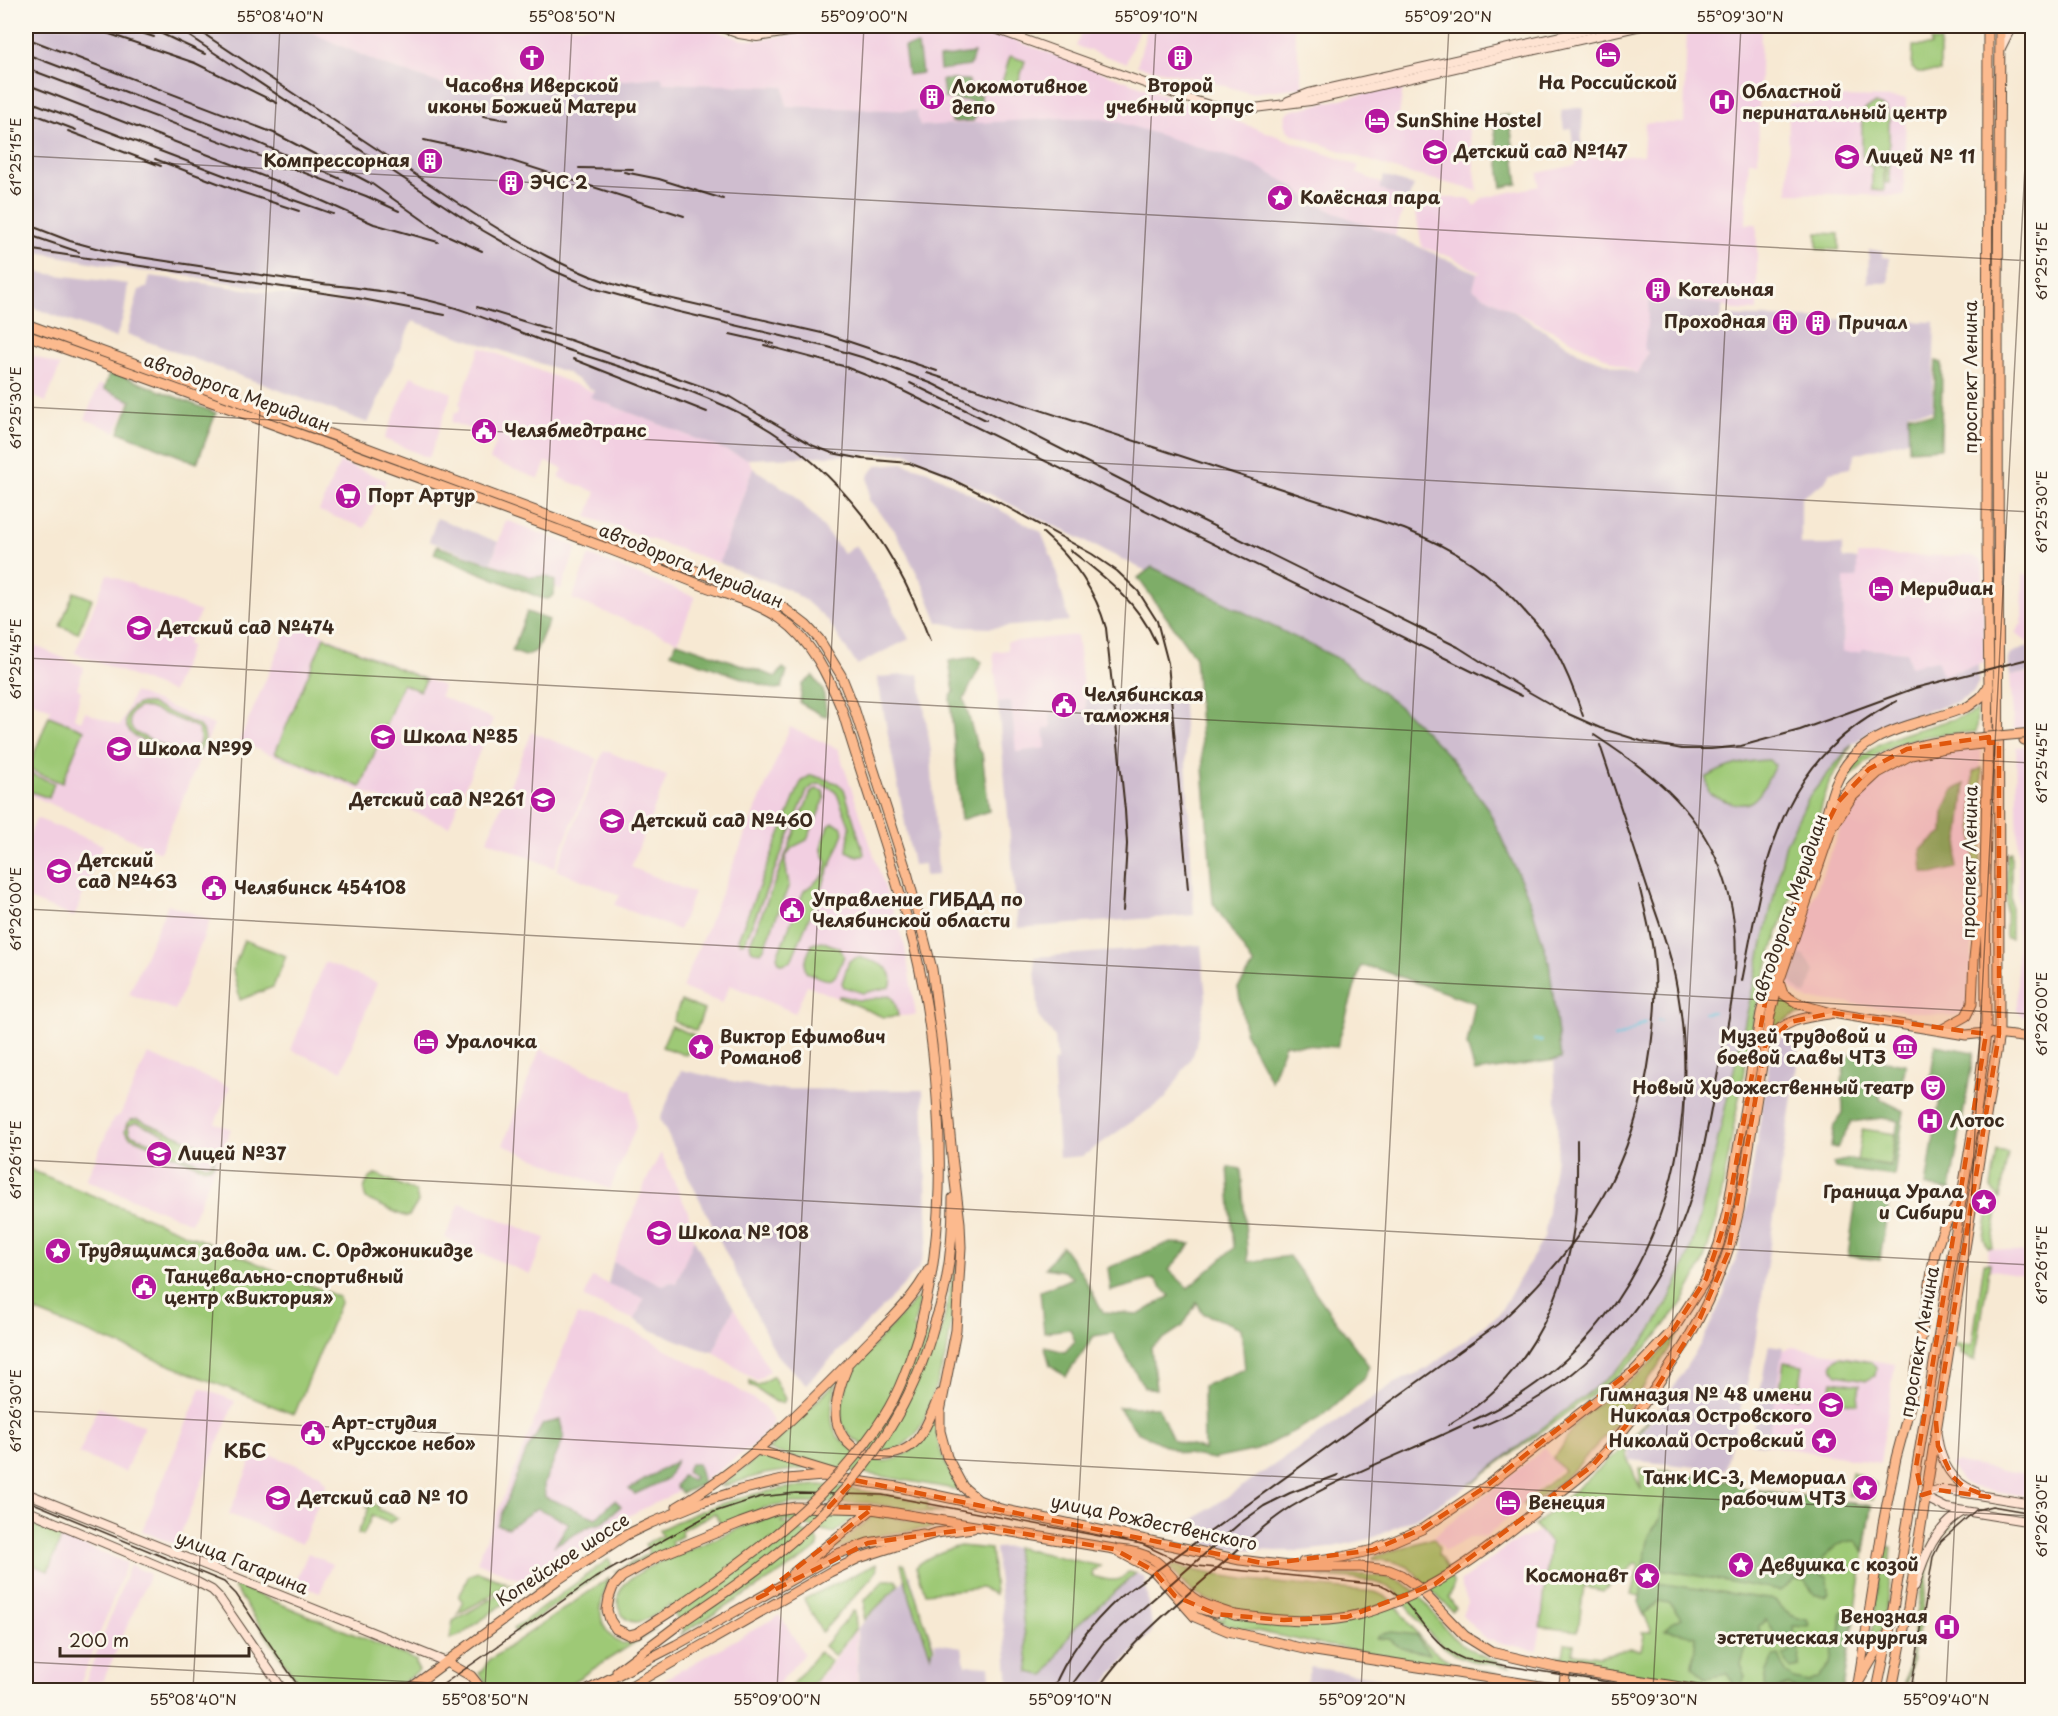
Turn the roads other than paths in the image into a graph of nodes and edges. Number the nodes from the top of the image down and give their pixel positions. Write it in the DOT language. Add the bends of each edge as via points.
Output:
graph roads {
  1 [pos="717,26"];
  2 [pos="826,26"];
  3 [pos="987,26"];
  4 [pos="1605,26"];
  5 [pos="1641,26"];
  6 [pos="1988,26"];
  7 [pos="2000,26"];
  8 [pos="2012,26"];
  9 [pos="1512,51"];
  10 [pos="2000,51"];
  11 [pos="26,324"];
  12 [pos="26,335"];
  13 [pos="1988,554"];
  14 [pos="1999,556"];
  15 [pos="1989,686"];
  16 [pos="2032,733"];
  17 [pos="2030,741"];
  18 [pos="1945,744"];
  19 [pos="1818,842"];
  20 [pos="1985,876"];
  21 [pos="1779,982"];
  22 [pos="1832,1013"];
  23 [pos="1940,1030"];
  24 [pos="1986,1033"];
  25 [pos="1999,1034"];
  26 [pos="2032,1038"];
  27 [pos="1765,1046"];
  28 [pos="952,1157"];
  29 [pos="1962,1194"];
  30 [pos="934,1259"];
  31 [pos="849,1363"];
  32 [pos="947,1377"];
  33 [pos="1936,1422"];
  34 [pos="757,1450"];
  35 [pos="1916,1467"];
  36 [pos="787,1479"];
  37 [pos="852,1479"];
  38 [pos="26,1492"];
  39 [pos="1924,1495"];
  40 [pos="1989,1497"];
  41 [pos="2032,1504"];
  42 [pos="996,1507"];
  43 [pos="872,1509"];
  44 [pos="26,1510"];
  45 [pos="1909,1510"];
  46 [pos="1965,1511"];
  47 [pos="651,1522"];
  48 [pos="2032,1522"];
  49 [pos="984,1527"];
  50 [pos="936,1533"];
  51 [pos="162,1548"];
  52 [pos="1114,1549"];
  53 [pos="155,1564"];
  54 [pos="1268,1564"];
  55 [pos="1175,1596"];
  56 [pos="758,1598"];
  57 [pos="676,1608"];
  58 [pos="1908,1608"];
  59 [pos="1235,1615"];
  60 [pos="1890,1627"];
  61 [pos="446,1662"];
  62 [pos="1566,1669"];
  63 [pos="1856,1687"];
  64 [pos="592,1688"];
  65 [pos="283,1690"];
  66 [pos="408,1690"];
  67 [pos="482,1690"];
  68 [pos="624,1690"];
  69 [pos="1564,1690"];
  70 [pos="1699,1690"];
  71 [pos="1877,1690"];
  72 [pos="1892,1690"];
  1 -- 2 [label="main road" via="757,37"];
  3 -- 9 [label="main road" via="1184,97 1213,106 1246,109 1310,101"];
  4 -- 9 [label="main road"];
  5 -- 9 [label="main road"];
  6 -- 13 [label="main road, проспект Ленина"];
  7 -- 10 [label="main road, проспект Ленина"];
  8 -- 10 [label="main road"];
  10 -- 14 [label="main road, проспект Ленина"];
  11 -- 28 [label="main road, автодорога Меридиан" via="715,578 780,605 806,625 841,675 854,705 921,920 937,1003"];
  12 -- 30 [label="main road, автодорога Меридиан" via="674,574 768,612 799,635 830,680 843,710 915,947 935,1083 939,1174"];
  13 -- 14 [label="main road"];
  13 -- 15 [label="main road, проспект Ленина"];
  14 -- 25 [label="main road, проспект Ленина"];
  15 -- 19 [label="main road" via="1969,706 1883,734 1863,746 1838,779"];
  15 -- 20 [label="main road, проспект Ленина"];
  16 -- 18 [label="main road, автодорога Меридиан, bridge"];
  17 -- 18 [label="main road, автодорога Меридиан, bridge"];
  18 -- 19 [label="main road, автодорога Меридиан" via="1922,744 1881,760 1869,769 1838,802"];
  18 -- 21 [label="main road, автодорога Меридиан" via="1885,768 1862,786 1842,810 1826,844"];
  19 -- 54 [label="main road, автодорога Меридиан" via="1761,1013 1719,1244 1706,1279 1673,1330 1610,1390 1485,1487 1422,1529 1355,1555"];
  20 -- 23 [label="main road" via="1972,1004 1966,1016"];
  20 -- 24 [label="main road, проспект Ленина"];
  21 -- 22 [label="main road" via="1783,994 1793,1001"];
  21 -- 27 [label="main road, автодорога Меридиан"];
  22 -- 23 [label="main road"];
  22 -- 27 [label="main road" via="1790,1022 1775,1032"];
  23 -- 24 [label="main road" via="1966,1035"];
  24 -- 25 [label="main road"];
  24 -- 29 [label="main road, проспект Ленина"];
  25 -- 26 [label="main road"];
  25 -- 33 [label="main road, проспект Ленина"];
  27 -- 59 [label="main road, автодорога Меридиан, bridge" via="1739,1210 1717,1283 1685,1344 1623,1433 1592,1466 1534,1513 1435,1584 1390,1605 1347,1617 1284,1620"];
  28 -- 32 [label="main road" via="961,1268 955,1344"];
  28 -- 64 [label="main road, bridge" via="953,1203 942,1304 901,1412 872,1458 819,1518 768,1562"];
  29 -- 35 [label="main road, проспект Ленина"];
  29 -- 63 [label="main road" via="1935,1253"];
  30 -- 31 [label="main road" via="909,1299"];
  30 -- 57 [label="main road, автодорога Меридиан, bridge" via="919,1332 906,1372 884,1417 842,1472 782,1531"];
  31 -- 32 [label="main road" via="837,1401 837,1424 850,1444 867,1455 897,1454 917,1440"];
  31 -- 34 [label="main road"];
  32 -- 42 [label="main road" via="939,1419 947,1457 966,1491"];
  33 -- 39 [label="main road, проспект Ленина"];
  33 -- 40 [label="main road" via="1938,1446 1952,1476"];
  34 -- 37 [label="main road"];
  34 -- 47 [label="main road" via="711,1486"];
  35 -- 39 [label="main road" via="1917,1484"];
  35 -- 45 [label="main road, проспект Ленина"];
  36 -- 37 [label="main road, улица Рождественского"];
  36 -- 47 [label="main road, Копейское шоссе" via="702,1502"];
  37 -- 42 [label="main road, улица Рождественского"];
  38 -- 51 [label="main road, улица Гагарина"];
  39 -- 40 [label="main road" via="1938,1490"];
  39 -- 45 [label="main road" via="1913,1501"];
  39 -- 46 [label="main road" via="1936,1505"];
  39 -- 58 [label="main road, проспект Ленина"];
  40 -- 41 [label="main road"];
  42 -- 54 [label="main road, улица Рождественского" via="1214,1556"];
  43 -- 49 [label="main road, улица Рождественского"];
  43 -- 56 [label="main road"];
  43 -- 57 [label="main road, улица Рождественского" via="796,1507 740,1523 659,1556 622,1577 613,1587 607,1610 616,1629 629,1635"];
  44 -- 53 [label="main road, улица Гагарина"];
  45 -- 60 [label="main road, проспект Ленина"];
  46 -- 48 [label="main road"];
  46 -- 58 [label="main road" via="1933,1540"];
  47 -- 61 [label="main road, Копейское шоссе" via="578,1566"];
  49 -- 50 [label="main road"];
  49 -- 52 [label="main road, улица Рождественского"];
  50 -- 56 [label="main road" via="868,1543 837,1554"];
  50 -- 68 [label="main road" via="859,1558 830,1572"];
  51 -- 53 [label="main road"];
  51 -- 61 [label="main road, улица Гагарина"];
  52 -- 55 [label="main road, улица Рождественского" via="1154,1571"];
  52 -- 59 [label="main road, автодорога Меридиан" via="1136,1551 1157,1560 1192,1598"];
  53 -- 65 [label="main road, улица Гагарина" via="205,1585 219,1597"];
  54 -- 62 [label="main road, улица Рождественского" via="1389,1570 1419,1587 1477,1645 1501,1655"];
  55 -- 59 [label="main road" via="1216,1614"];
  55 -- 69 [label="main road, улица Рождественского" via="1200,1620 1228,1631 1309,1650"];
  56 -- 64 [label="main road"];
  58 -- 72 [label="main road, проспект Ленина"];
  60 -- 63 [label="main road"];
  60 -- 71 [label="main road, проспект Ленина"];
  61 -- 66 [label="main road, Копейское шоссе"];
  61 -- 67 [label="main road" via="471,1676"];
  62 -- 69 [label="main road"];
  62 -- 70 [label="main road, улица Рождественского"];
}
